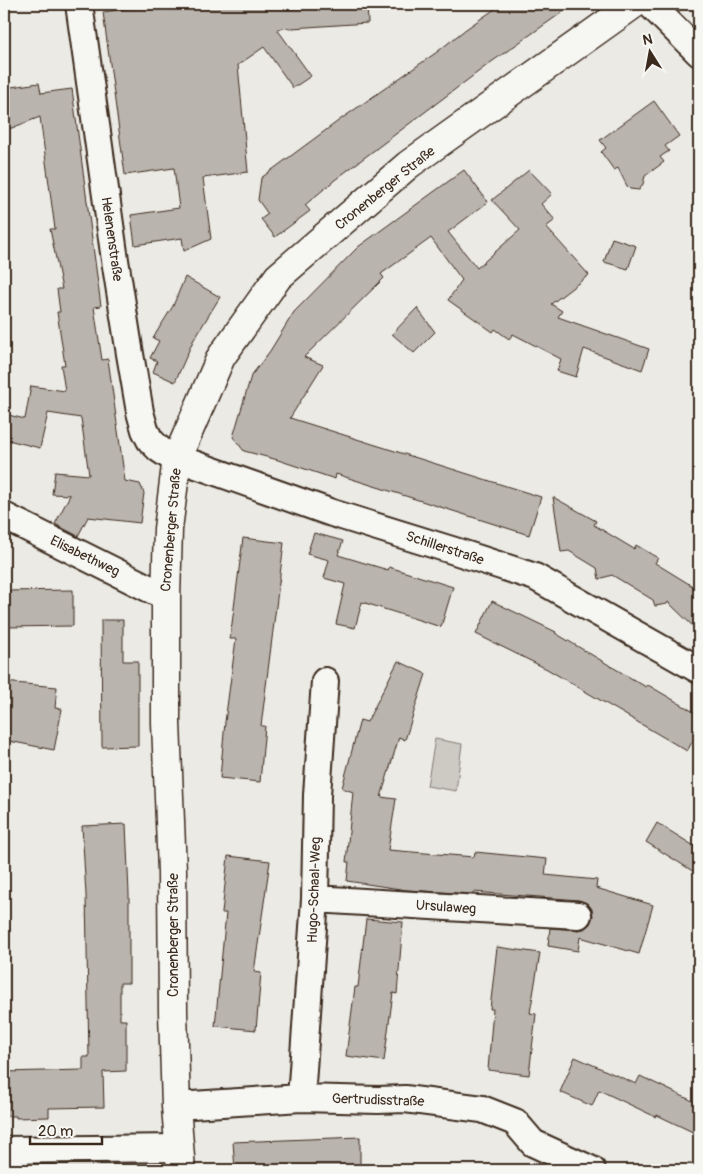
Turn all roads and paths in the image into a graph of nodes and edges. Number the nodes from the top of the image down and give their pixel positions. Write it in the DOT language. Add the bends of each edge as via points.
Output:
graph roads {
  1 [pos="79,4"];
  2 [pos="634,4"];
  3 [pos="650,4"];
  4 [pos="699,53"];
  5 [pos="173,456"];
  6 [pos="4,516"];
  7 [pos="166,597"];
  8 [pos="699,670"];
  9 [pos="325,681"];
  10 [pos="315,898"];
  11 [pos="578,915"];
  12 [pos="301,1098"];
  13 [pos="176,1106"];
  14 [pos="4,1150"];
  15 [pos="180,1159"];
  16 [pos="592,1170"];
  1 -- 5 [label="street, Helenenstraße" via="140,412 150,440 159,450"];
  2 -- 5 [label="main road, Cronenberger Straße" via="408,165 278,277 220,356"];
  3 -- 4 [label="street"];
  5 -- 7 [label="main road, Cronenberger Straße"];
  5 -- 8 [label="street, Schillerstraße" via="332,513 535,577"];
  6 -- 7 [label="street, Elisabethweg"];
  7 -- 13 [label="main road, Cronenberger Straße"];
  9 -- 10 [label="street, Hugo-Schaal-Weg" via="317,795"];
  10 -- 11 [label="street, Ursulaweg"];
  10 -- 12 [label="street, Hugo-Schaal-Weg"];
  12 -- 13 [label="street, Gertrudisstraße"];
  12 -- 16 [label="street, Gertrudisstraße" via="405,1099 482,1109 515,1122 533,1143"];
  13 -- 15 [label="main road, Cronenberger Straße"];
  14 -- 15 [label="street"];
}
